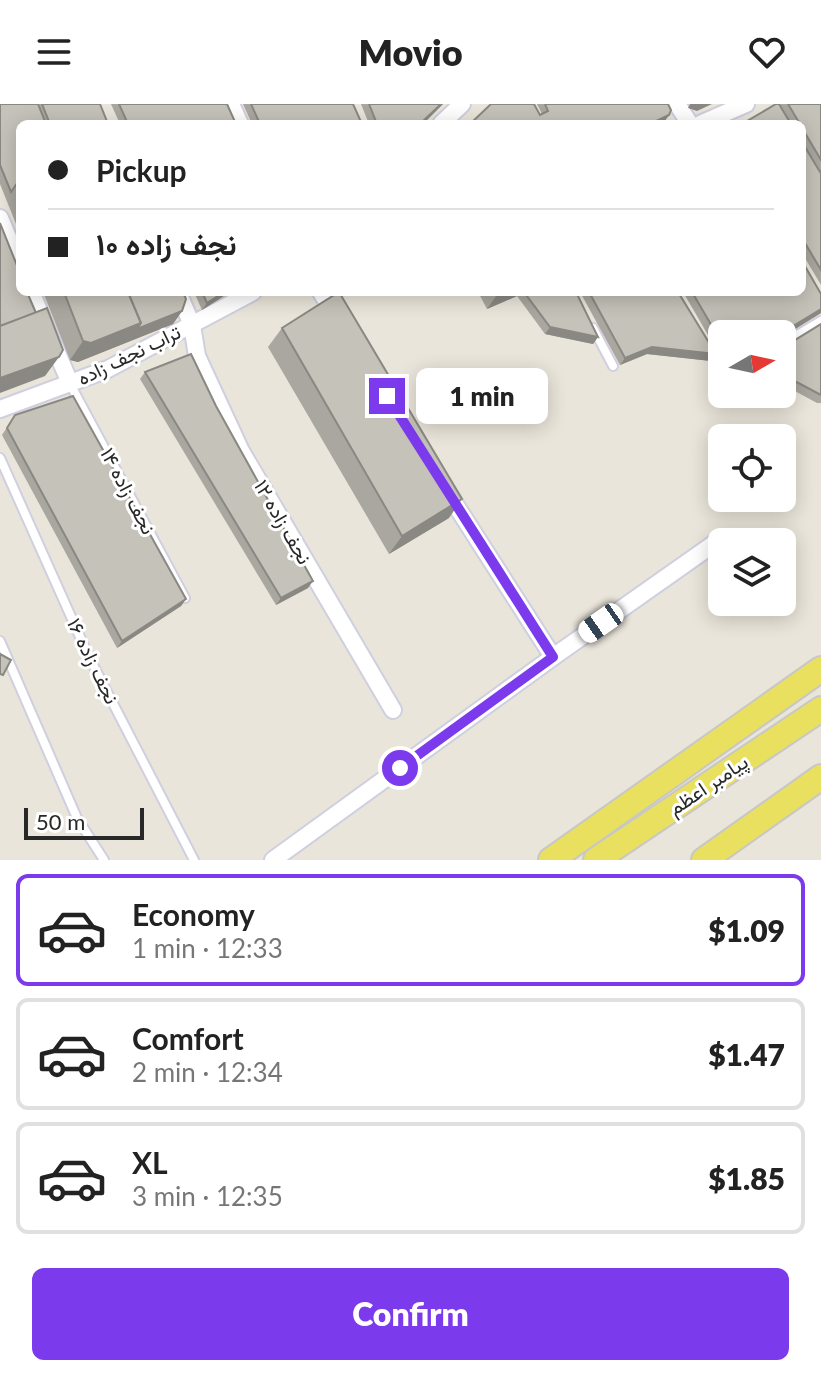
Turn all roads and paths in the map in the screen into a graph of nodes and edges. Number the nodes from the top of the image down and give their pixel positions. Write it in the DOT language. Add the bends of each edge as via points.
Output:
graph roads {
  1 [pos="462,104"];
  2 [pos="746,104"];
  3 [pos="445,120"];
  4 [pos="715,120"];
  5 [pos="0,218"];
  6 [pos="16,256"];
  7 [pos="33,296"];
  8 [pos="180,296"];
  9 [pos="246,296"];
  10 [pos="323,296"];
  11 [pos="587,317"];
  12 [pos="821,321"];
  13 [pos="192,325"];
  14 [pos="345,331"];
  15 [pos="796,336"];
  16 [pos="613,366"];
  17 [pos="70,383"];
  18 [pos="0,409"];
  19 [pos="0,458"];
  20 [pos="437,474"];
  21 [pos="708,548"];
  22 [pos="185,598"];
  23 [pos="0,641"];
  24 [pos="553,657"];
  25 [pos="821,669"];
  26 [pos="821,709"];
  27 [pos="393,710"];
  28 [pos="821,777"];
  29 [pos="104,860"];
  30 [pos="194,860"];
  31 [pos="273,860"];
  32 [pos="551,860"];
  33 [pos="596,860"];
  34 [pos="704,860"];
  1 -- 3 [label="street"];
  2 -- 4 [label="street"];
  5 -- 6 [label="street"];
  7 -- 17 [label="street"];
  8 -- 13 [label="street, نجف زاده ۱۲"];
  9 -- 13 [label="street, تراب نجف زاده"];
  10 -- 14 [label="street"];
  11 -- 16 [label="lane"];
  12 -- 15 [label="lane"];
  13 -- 17 [label="street, تراب نجف زاده"];
  13 -- 27 [label="street, نجف زاده ۱۲" via="197,356 241,451"];
  17 -- 18 [label="street, تراب نجف زاده"];
  17 -- 22 [label="lane, نجف زاده ۱۴"];
  19 -- 30 [label="lane, نجف زاده ۱۶" via="89,657"];
  20 -- 24 [label="street"];
  21 -- 24 [label="street"];
  23 -- 29 [label="lane" via="77,818"];
  24 -- 31 [label="street"];
  25 -- 32 [label="main road"];
  26 -- 33 [label="main road, پیامبر اعظم"];
  28 -- 34 [label="main road"];
}
